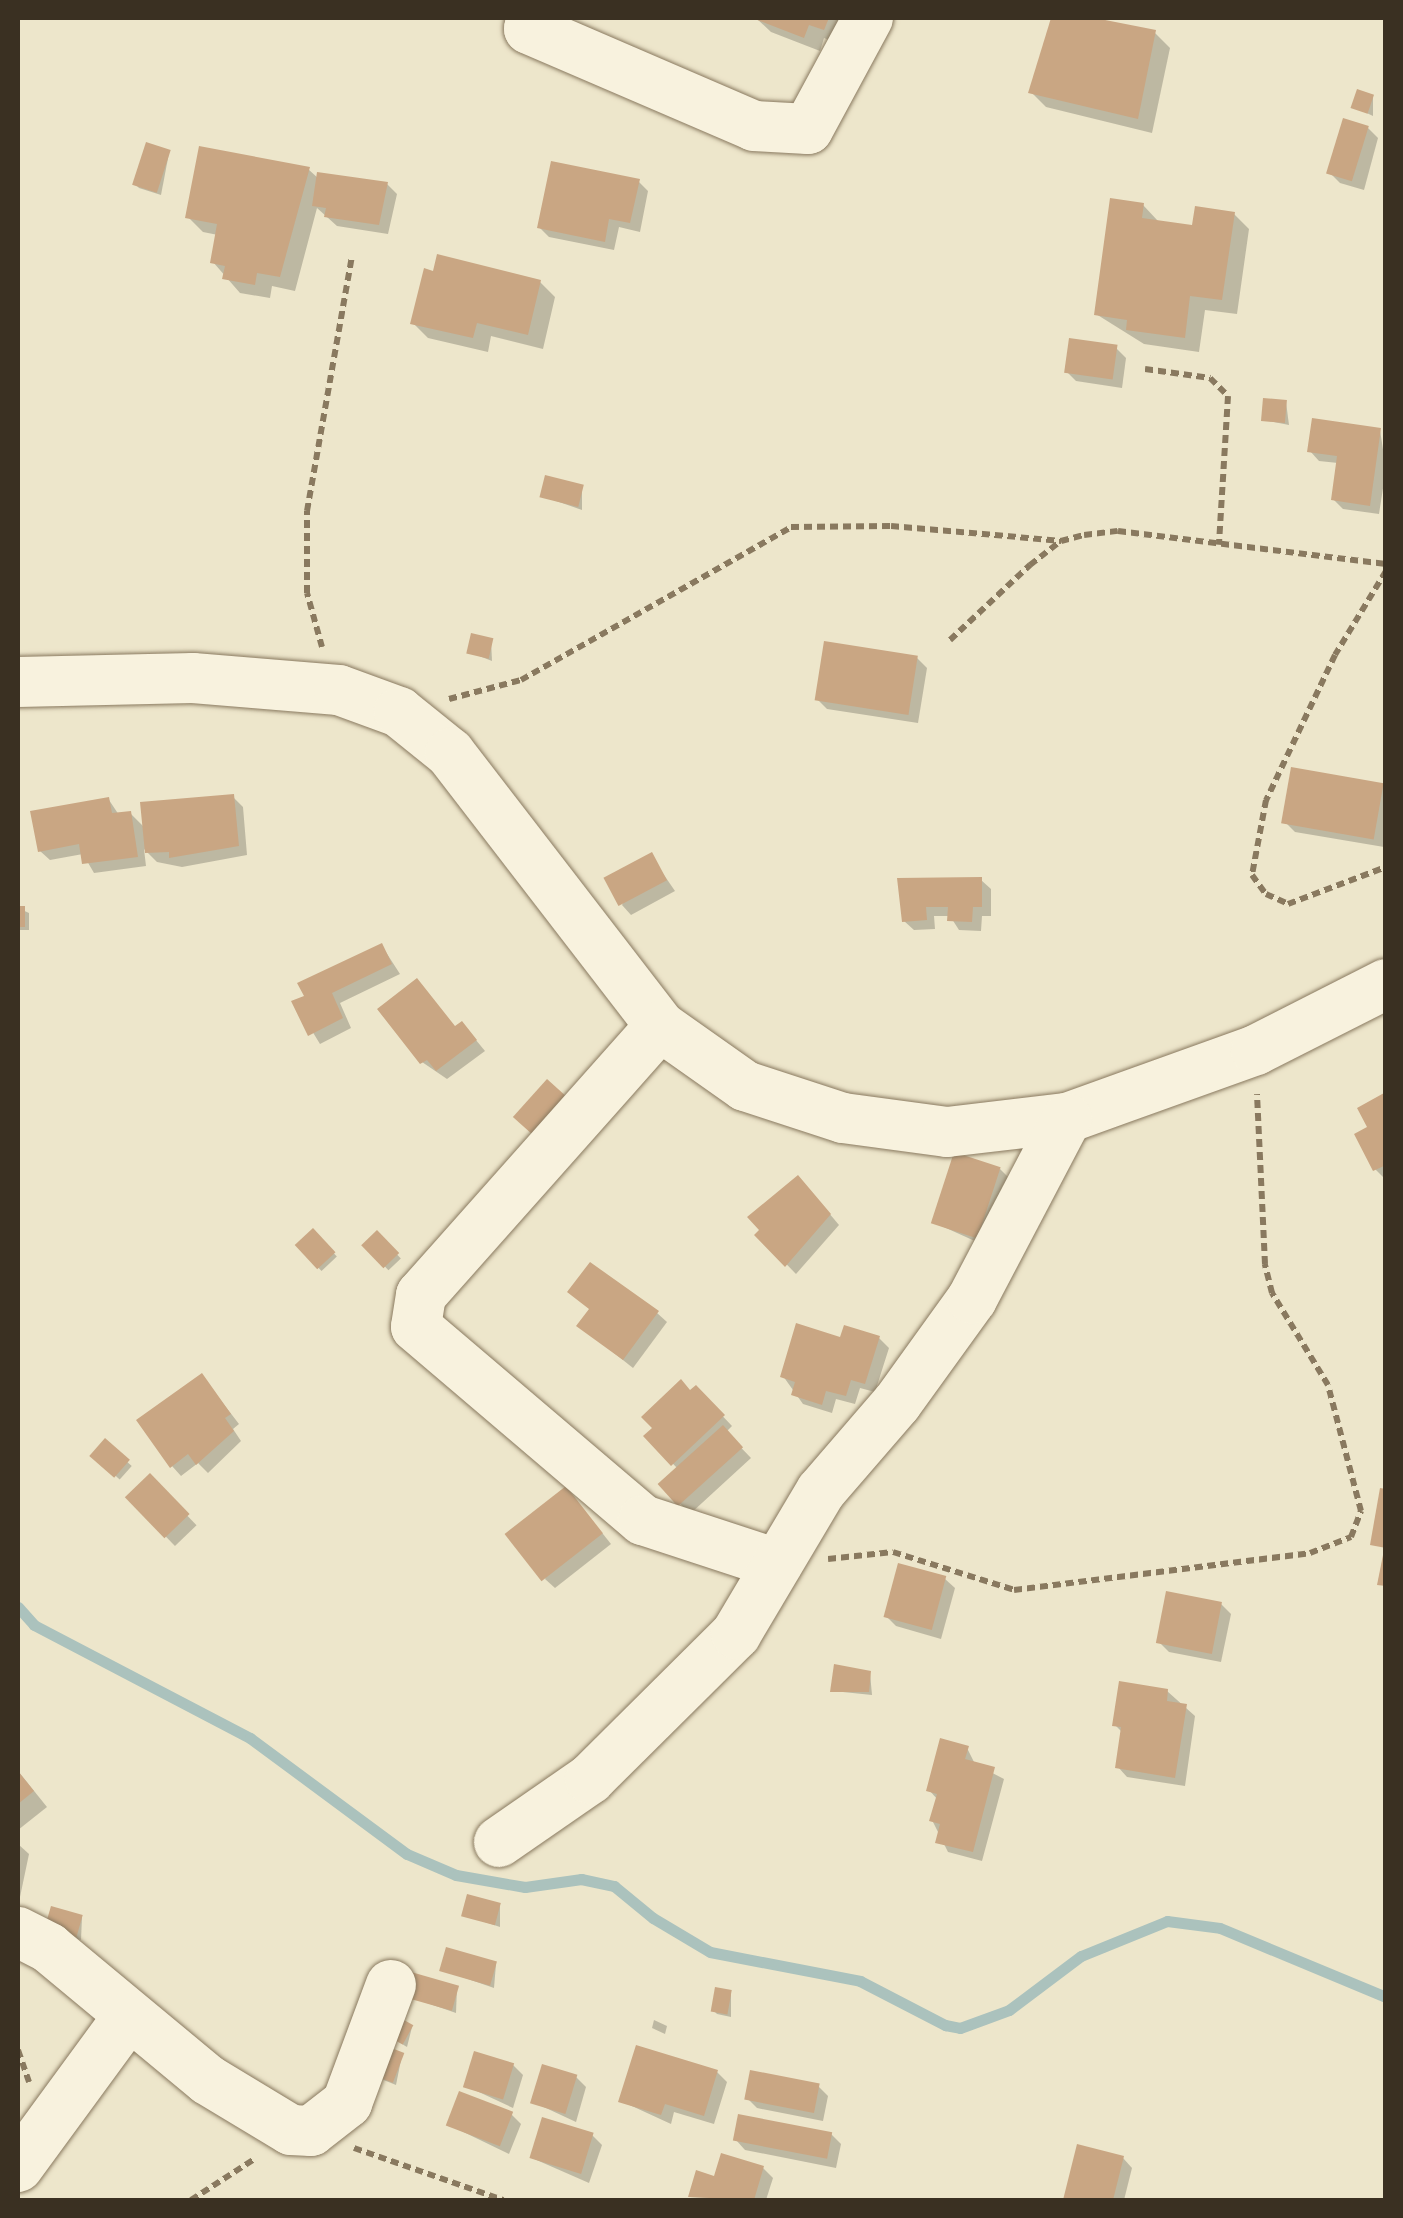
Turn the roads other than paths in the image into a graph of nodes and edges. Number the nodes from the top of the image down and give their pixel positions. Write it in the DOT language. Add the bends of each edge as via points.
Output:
graph roads {
  1 [pos="531,18"];
  2 [pos="868,18"];
  3 [pos="18,682"];
  4 [pos="1386,984"];
  5 [pos="660,1026"];
  6 [pos="1068,1118"];
  7 [pos="777,1564"];
  8 [pos="499,1842"];
  9 [pos="18,1932"];
  10 [pos="391,1986"];
  11 [pos="127,2018"];
  12 [pos="18,2167"];
  1 -- 2 [label="street" via="529,29 754,126 808,128"];
  3 -- 5 [label="street" via="193,678 339,690 399,712 450,753"];
  4 -- 6 [label="street" via="1256,1050"];
  5 -- 6 [label="street" via="745,1086 843,1118 947,1132"];
  5 -- 7 [label="street" via="420,1295 416,1328 643,1520"];
  6 -- 7 [label="street" via="972,1299 822,1491"];
  7 -- 8 [label="street" via="736,1634 668,1706 590,1779"];
  9 -- 11 [label="street" via="49,1948"];
  10 -- 11 [label="street" via="347,2102 301,2130 208,2080"];
  11 -- 12 [label="street"];
}
